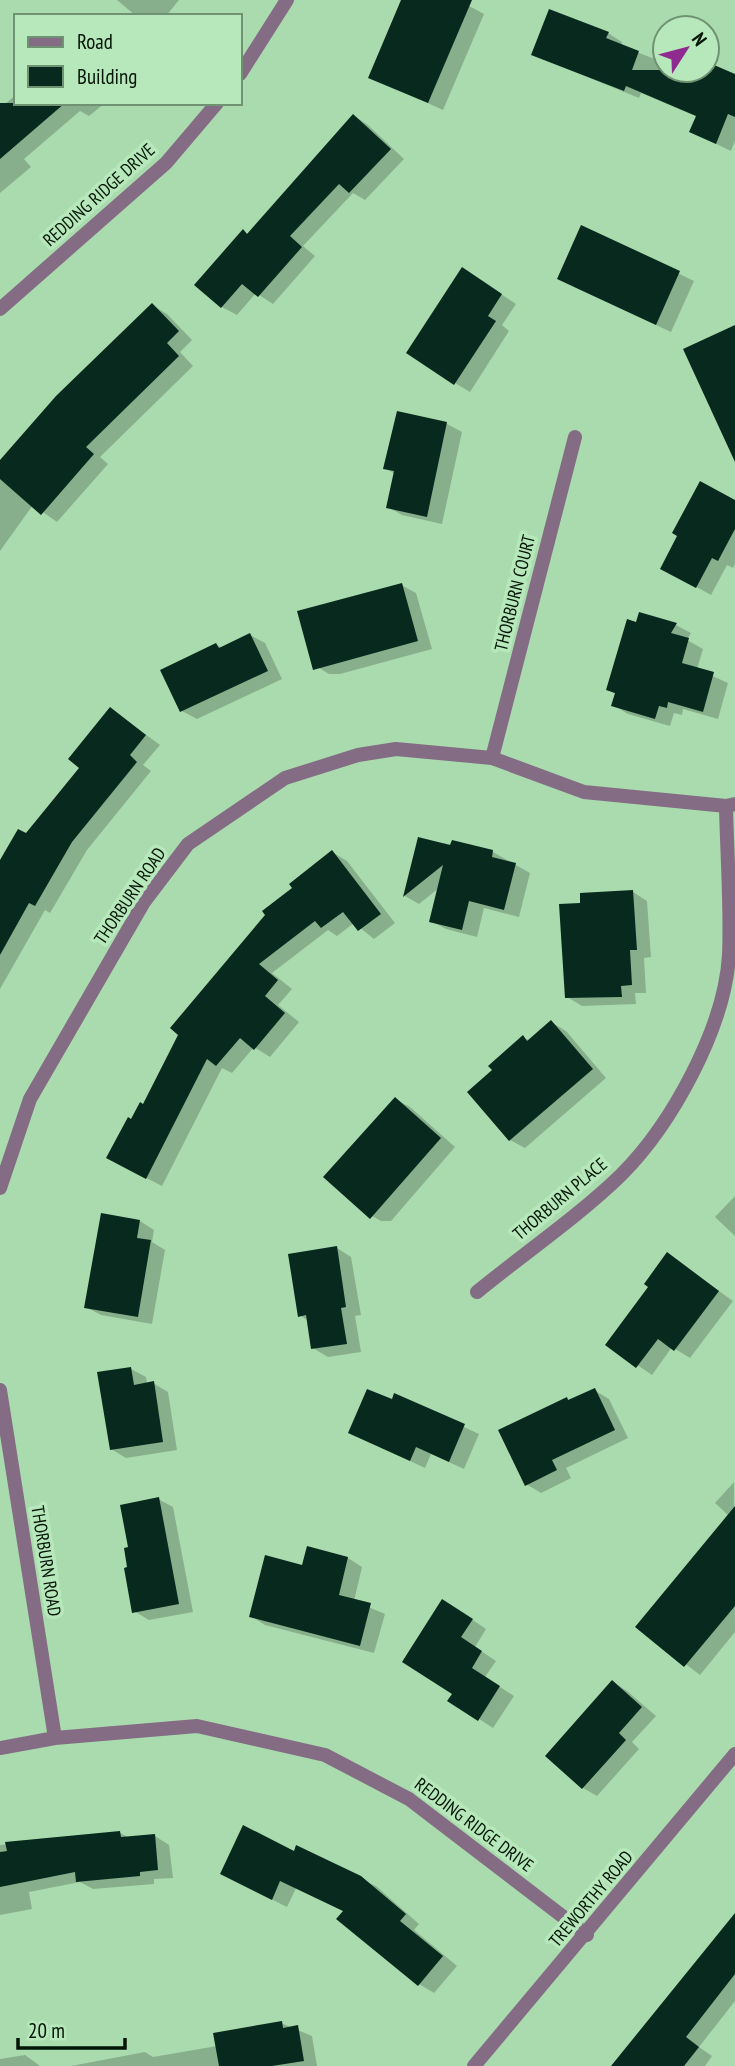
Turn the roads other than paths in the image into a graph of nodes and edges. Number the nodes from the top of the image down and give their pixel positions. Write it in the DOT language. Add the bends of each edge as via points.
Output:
graph roads {
  1 [pos="286,0"];
  2 [pos="242,71"];
  3 [pos="215,105"];
  4 [pos="0,309"];
  5 [pos="575,437"];
  6 [pos="492,758"];
  7 [pos="730,805"];
  8 [pos="0,1188"];
  9 [pos="477,1292"];
  10 [pos="0,1390"];
  11 [pos="55,1738"];
  12 [pos="0,1748"];
  13 [pos="735,1754"];
  14 [pos="587,1935"];
  15 [pos="474,2066"];
  1 -- 2 [label="street"];
  3 -- 4 [label="street, REDDING RIDGE DRIVE" via="166,163"];
  5 -- 6 [label="street, THORBURN COURT"];
  6 -- 7 [label="street, THORBURN ROAD" via="584,792"];
  6 -- 8 [label="street, THORBURN ROAD" via="396,749 358,755 285,778 188,844 144,902 30,1099"];
  7 -- 9 [label="street, THORBURN PLACE" via="729,957 715,1018 690,1076 664,1121 621,1174"];
  10 -- 11 [label="street, THORBURN ROAD"];
  11 -- 12 [label="street, REDDING RIDGE DRIVE"];
  11 -- 14 [label="street, REDDING RIDGE DRIVE" via="197,1726 325,1755 409,1799"];
  13 -- 14 [label="street, TREWORTHY ROAD"];
  14 -- 15 [label="street, TREWORTHY ROAD"];
}
